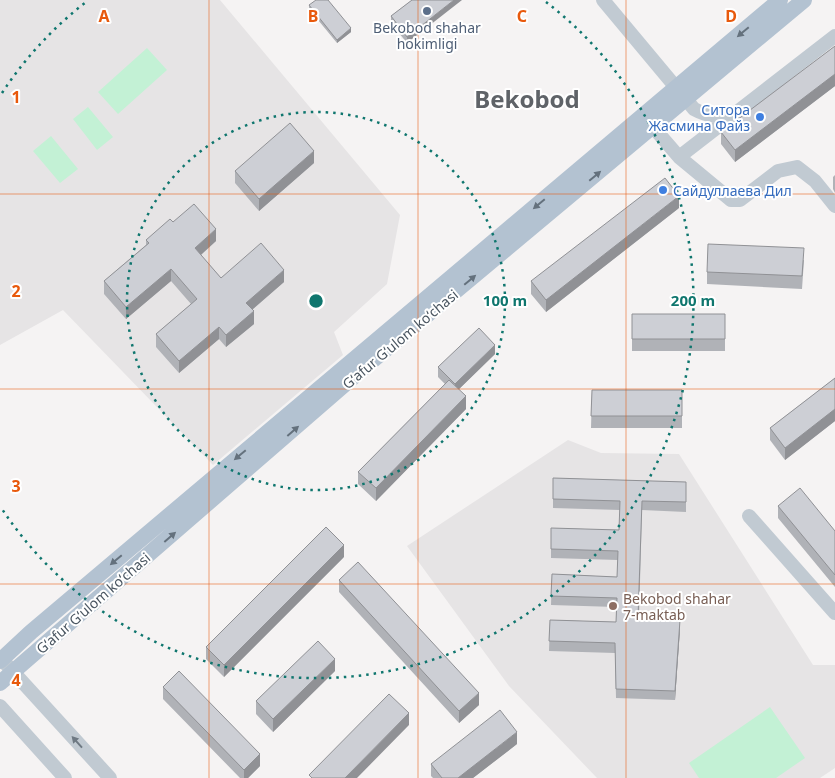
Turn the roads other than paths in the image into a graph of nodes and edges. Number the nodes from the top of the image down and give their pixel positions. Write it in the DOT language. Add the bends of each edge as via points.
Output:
graph roads {
  1 [pos="603,0"];
  2 [pos="780,0"];
  3 [pos="804,0"];
  4 [pos="835,36"];
  5 [pos="681,94"];
  6 [pos="734,114"];
  7 [pos="652,127"];
  8 [pos="679,157"];
  9 [pos="835,206"];
  10 [pos="364,361"];
  11 [pos="749,516"];
  12 [pos="835,613"];
  13 [pos="4,662"];
  14 [pos="0,682"];
  15 [pos="0,706"];
  16 [pos="65,778"];
  17 [pos="110,778"];
  1 -- 5 [label="street"];
  2 -- 5 [label="main road, Gʻafur Gʻulom koʻchasi, one-way"];
  3 -- 5 [label="main road, Gʻafur Gʻulom koʻchasi"];
  4 -- 6 [label="street"];
  5 -- 6 [label="street" via="704,114"];
  5 -- 7 [label="main road, Gʻafur Gʻulom koʻchasi"];
  5 -- 10 [label="main road, Gʻafur Gʻulom koʻchasi, one-way"];
  6 -- 8 [label="street"];
  7 -- 8 [label="street"];
  10 -- 7 [label="main road, Gʻafur Gʻulom koʻchasi, one-way"];
  8 -- 9 [label="street" via="731,200 740,200 778,171 797,167 815,181"];
  10 -- 13 [label="main road, Gʻafur Gʻulom koʻchasi" via="46,619"];
  11 -- 12 [label="street"];
  13 -- 14 [label="main road, Gʻafur Gʻulom koʻchasi"];
  17 -- 13 [label="street, one-way"];
  15 -- 16 [label="street"];
}
